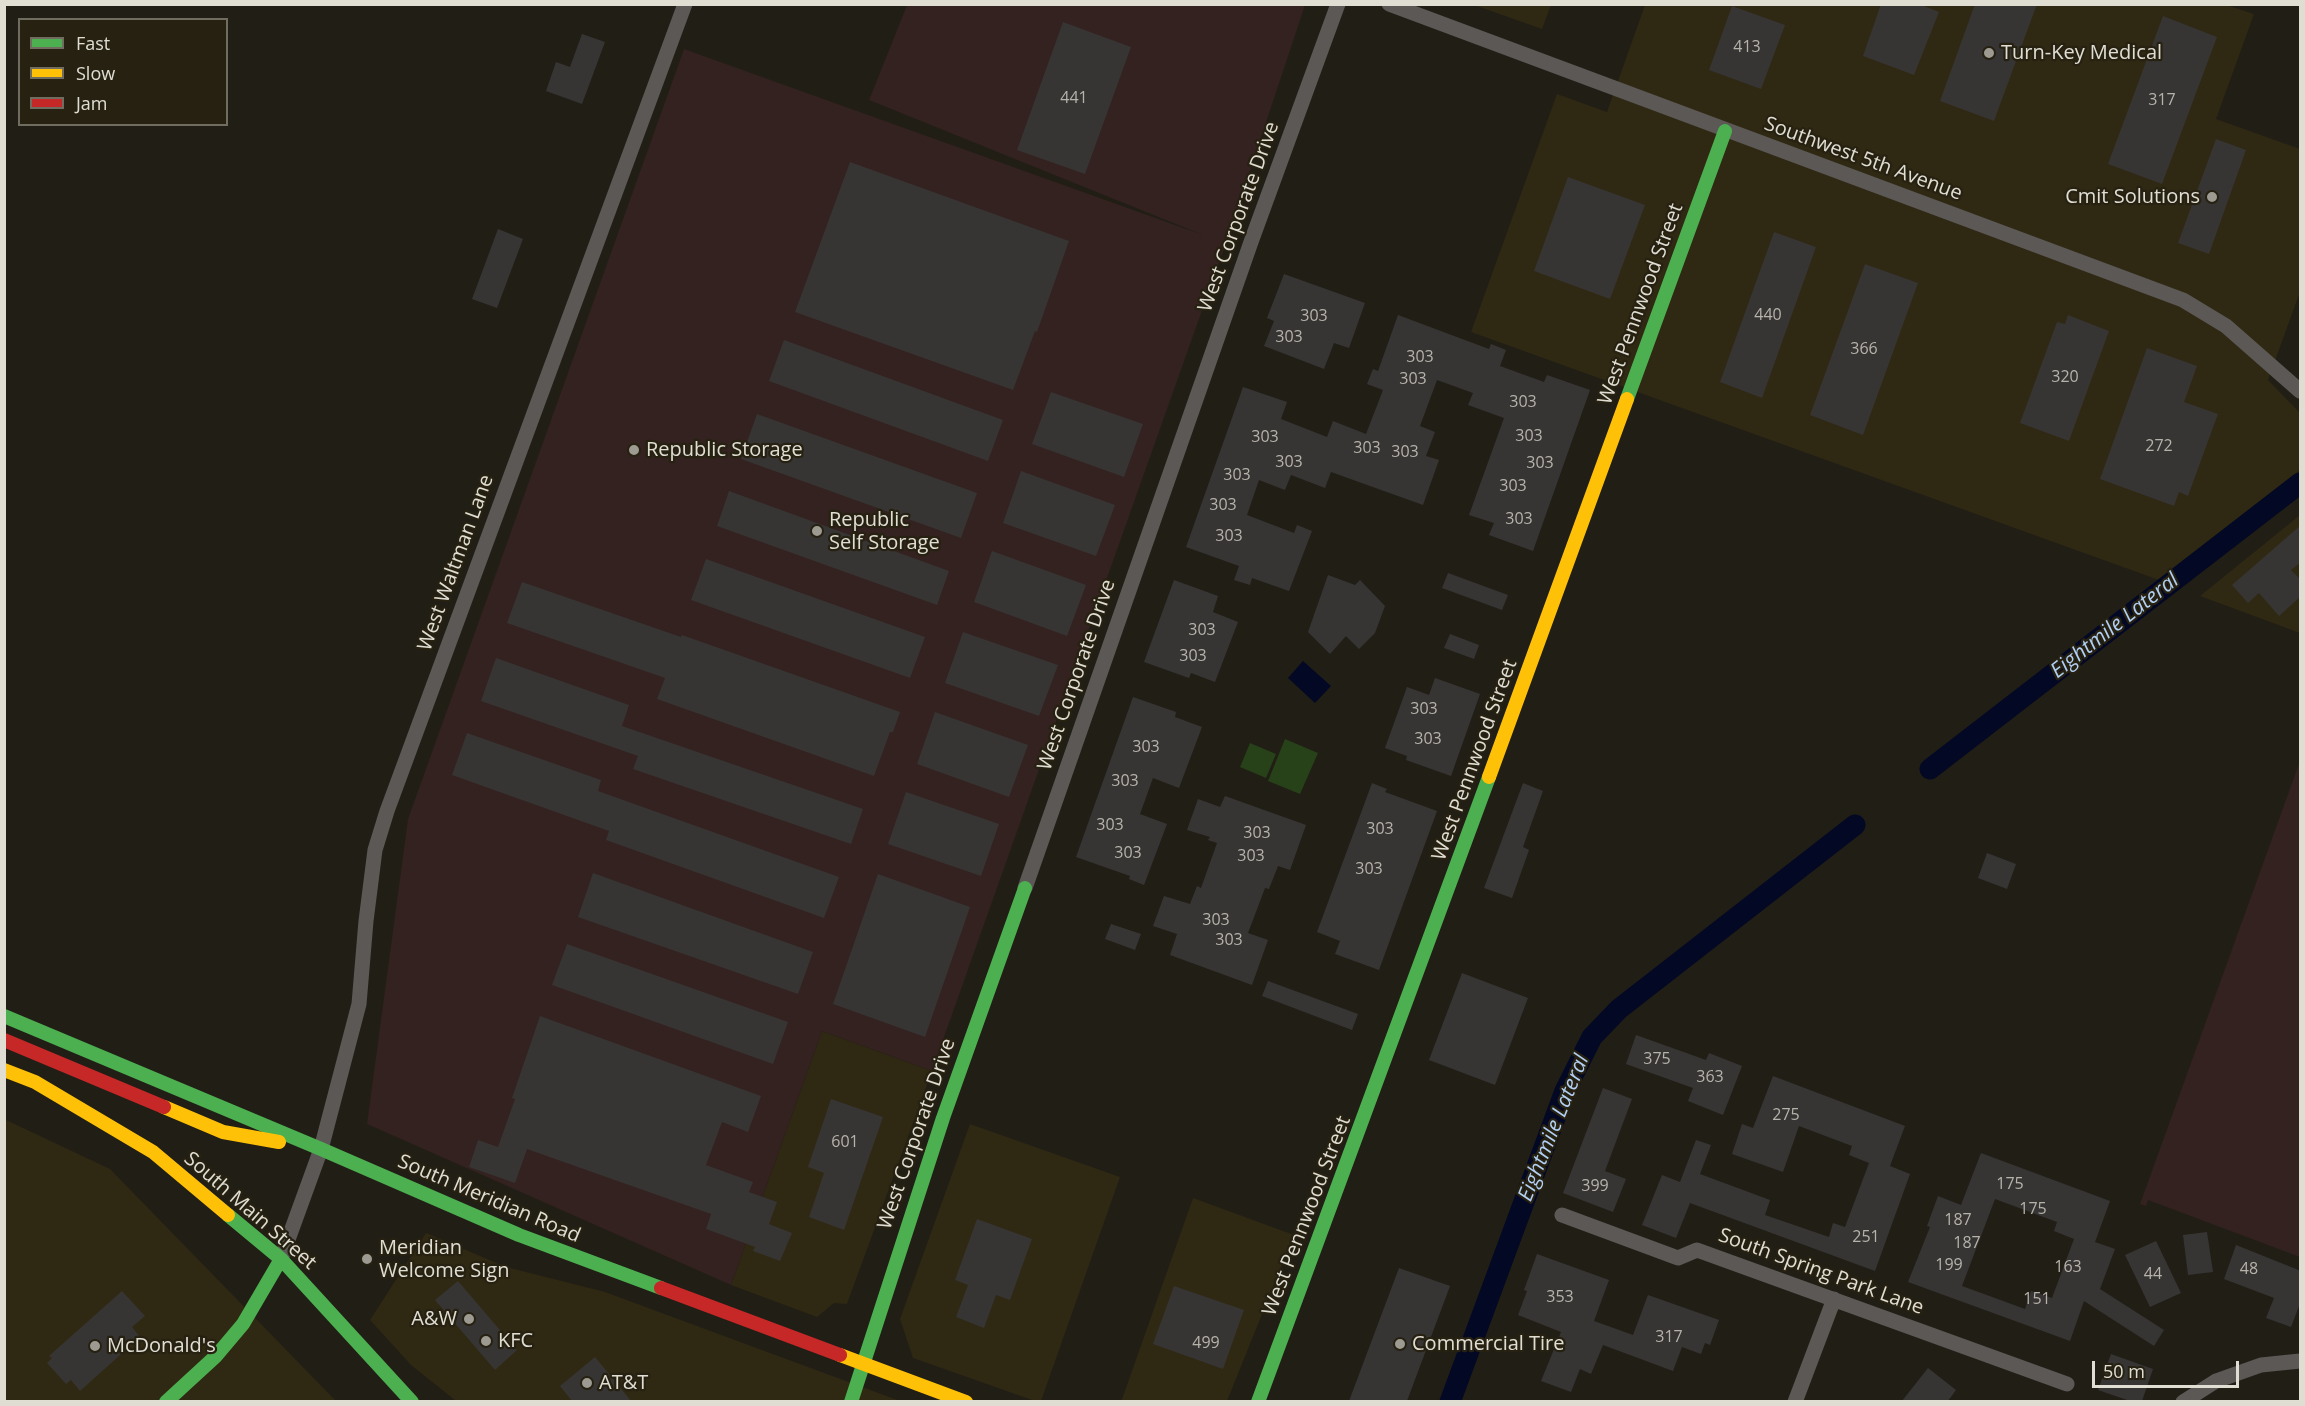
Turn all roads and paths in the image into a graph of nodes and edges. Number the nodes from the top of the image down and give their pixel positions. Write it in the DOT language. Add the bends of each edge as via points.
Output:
graph roads {
  1 [pos="685,4"];
  2 [pos="1338,4"];
  3 [pos="1389,4"];
  4 [pos="1725,131"];
  5 [pos="2301,391"];
  6 [pos="1025,888"];
  7 [pos="4,1017"];
  8 [pos="4,1040"];
  9 [pos="4,1070"];
  10 [pos="321,1149"];
  11 [pos="1562,1215"];
  12 [pos="281,1258"];
  13 [pos="1834,1299"];
  14 [pos="2301,1361"];
  15 [pos="864,1363"];
  16 [pos="2067,1384"];
  17 [pos="166,1401"];
  18 [pos="412,1401"];
  19 [pos="851,1401"];
  20 [pos="966,1401"];
  21 [pos="1258,1401"];
  22 [pos="1795,1401"];
  23 [pos="2183,1401"];
  1 -- 10 [label="street, West Waltman Lane" via="387,811 375,849 359,1004"];
  2 -- 6 [label="street, West Corporate Drive"];
  3 -- 4 [label="street, Southwest 5th Avenue"];
  4 -- 5 [label="street, Southwest 5th Avenue" via="2183,300 2226,326"];
  4 -- 21 [label="street, West Pennwood Street"];
  6 -- 15 [label="street, West Corporate Drive" via="943,1118"];
  7 -- 10 [label="street, South Meridian Road"];
  8 -- 10 [label="street" via="222,1132"];
  9 -- 12 [label="street, South Main Street" via="36,1082 153,1152"];
  10 -- 12 [label="street, West Waltman Lane"];
  10 -- 15 [label="street, South Meridian Road" via="519,1235"];
  11 -- 13 [label="street, South Spring Park Lane" via="1678,1258 1697,1250"];
  12 -- 17 [label="street" via="243,1324 216,1356"];
  12 -- 18 [label="street, South Main Street"];
  13 -- 16 [label="street, South Spring Park Lane"];
  13 -- 22 [label="street"];
  14 -- 23 [label="street" via="2261,1365 2216,1381"];
  15 -- 19 [label="street, West Corporate Drive"];
  15 -- 20 [label="street, South Meridian Road"];
}
